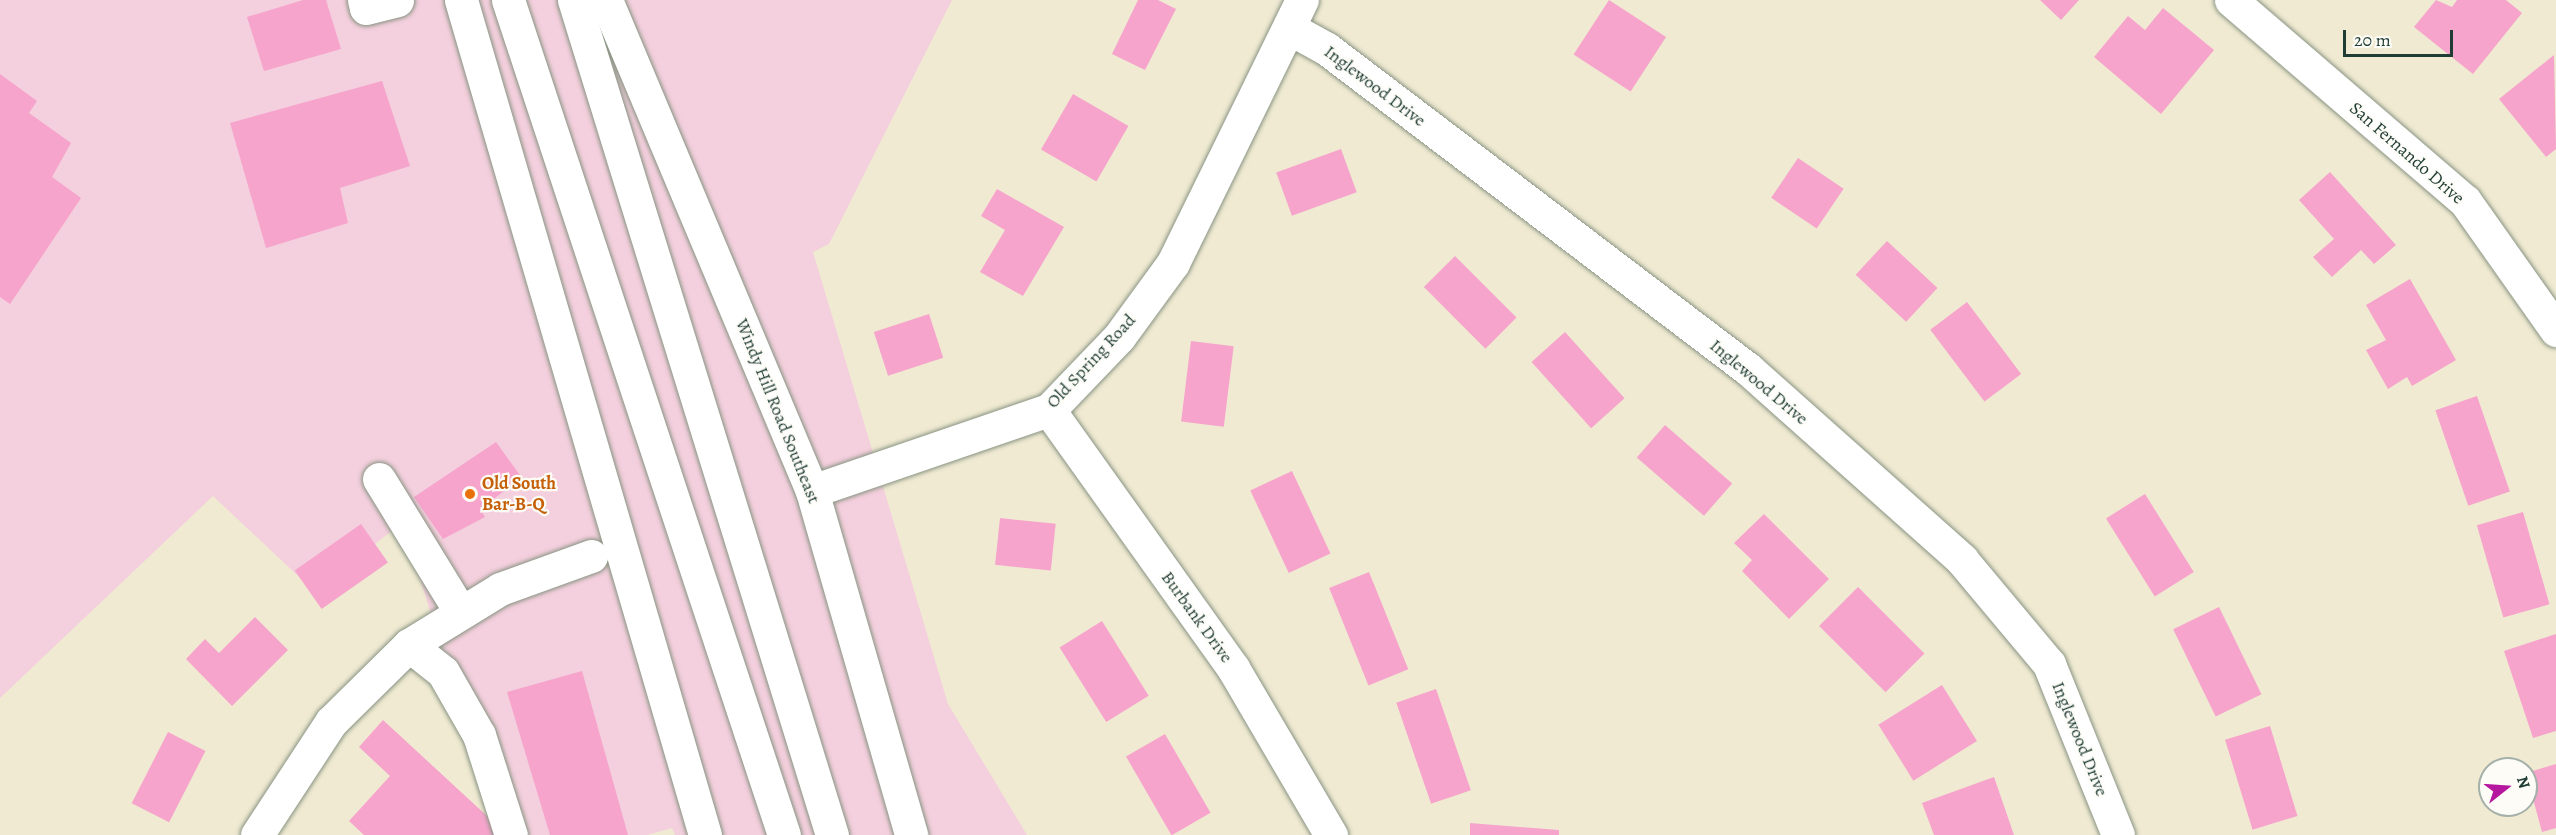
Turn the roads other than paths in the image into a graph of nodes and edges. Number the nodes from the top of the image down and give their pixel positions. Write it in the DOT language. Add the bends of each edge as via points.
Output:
graph roads {
  1 [pos="363,0"];
  2 [pos="397,0"];
  3 [pos="460,0"];
  4 [pos="508,0"];
  5 [pos="574,0"];
  6 [pos="606,0"];
  7 [pos="2231,0"];
  8 [pos="1296,14"];
  9 [pos="2556,330"];
  10 [pos="1049,410"];
  11 [pos="379,479"];
  12 [pos="812,492"];
  13 [pos="591,556"];
  14 [pos="460,611"];
  15 [pos="409,645"];
  16 [pos="257,835"];
  17 [pos="511,835"];
  18 [pos="705,835"];
  19 [pos="784,835"];
  20 [pos="832,835"];
  21 [pos="911,835"];
  22 [pos="1331,835"];
  23 [pos="2118,835"];
  1 -- 2 [label="street" via="366,9"];
  3 -- 18 [label="street"];
  4 -- 19 [label="street"];
  5 -- 20 [label="street"];
  6 -- 12 [label="street, Windy Hill Road Southeast"];
  7 -- 9 [label="street, San Fernando Drive" via="2465,201"];
  8 -- 10 [label="street, Old Spring Road" via="1173,263 1119,337"];
  8 -- 23 [label="street, Inglewood Drive" via="1327,49 1748,369 1962,560 2049,664"];
  10 -- 12 [label="street, Old Spring Road"];
  10 -- 22 [label="street, Burbank Drive" via="1233,668"];
  11 -- 14 [label="street"];
  12 -- 21 [label="street, Windy Hill Road Southeast"];
  13 -- 14 [label="street" via="500,590"];
  14 -- 15 [label="street"];
  15 -- 16 [label="street" via="331,722"];
  15 -- 17 [label="street" via="443,672 479,735"];
}
